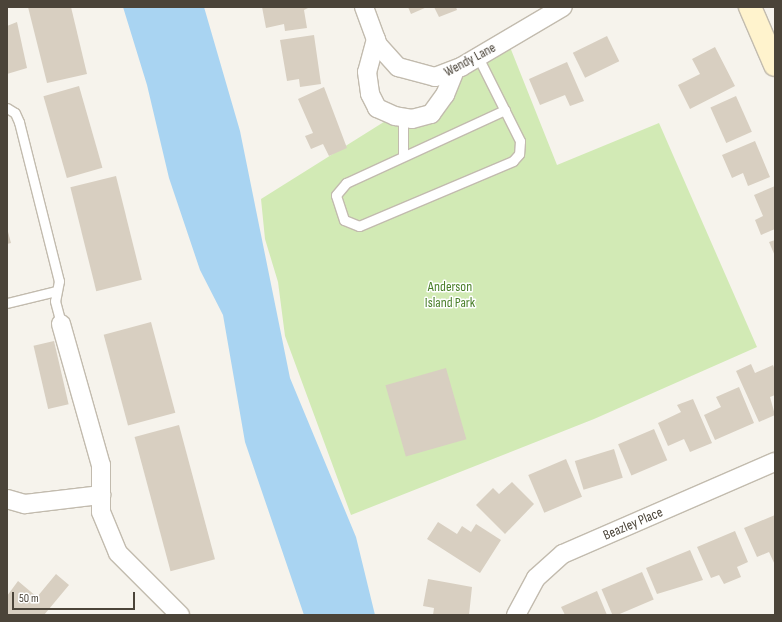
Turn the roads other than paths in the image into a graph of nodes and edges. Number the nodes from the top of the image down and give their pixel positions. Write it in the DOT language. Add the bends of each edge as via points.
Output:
graph roads {
  1 [pos="364,7"];
  2 [pos="563,7"];
  3 [pos="750,7"];
  4 [pos="377,42"];
  5 [pos="478,57"];
  6 [pos="775,65"];
  7 [pos="455,70"];
  8 [pos="7,108"];
  9 [pos="504,110"];
  10 [pos="403,118"];
  11 [pos="403,156"];
  12 [pos="56,291"];
  13 [pos="7,303"];
  14 [pos="61,324"];
  15 [pos="775,462"];
  16 [pos="101,495"];
  17 [pos="7,499"];
  18 [pos="180,615"];
  19 [pos="516,615"];
  1 -- 4 [label="street"];
  2 -- 5 [label="street, Wendy Lane"];
  3 -- 6 [label="street"];
  4 -- 7 [label="street, Wendy Lane" via="398,67 435,78"];
  4 -- 10 [label="street" via="367,72 370,94 377,108"];
  5 -- 7 [label="street, Wendy Lane"];
  5 -- 9 [label="lane"];
  7 -- 10 [label="street" via="445,95 431,114 412,120"];
  8 -- 12 [label="lane" via="15,113 19,122 59,281"];
  9 -- 11 [label="lane"];
  9 -- 11 [label="lane" via="521,148 514,161 359,226 347,224 337,191 346,182"];
  10 -- 11 [label="lane"];
  12 -- 13 [label="lane"];
  12 -- 14 [label="lane"];
  14 -- 16 [label="street" via="101,465"];
  15 -- 19 [label="street, Beazley Place" via="563,554 536,578"];
  16 -- 17 [label="street" via="25,504"];
  16 -- 18 [label="street" via="101,512 118,553"];
}
